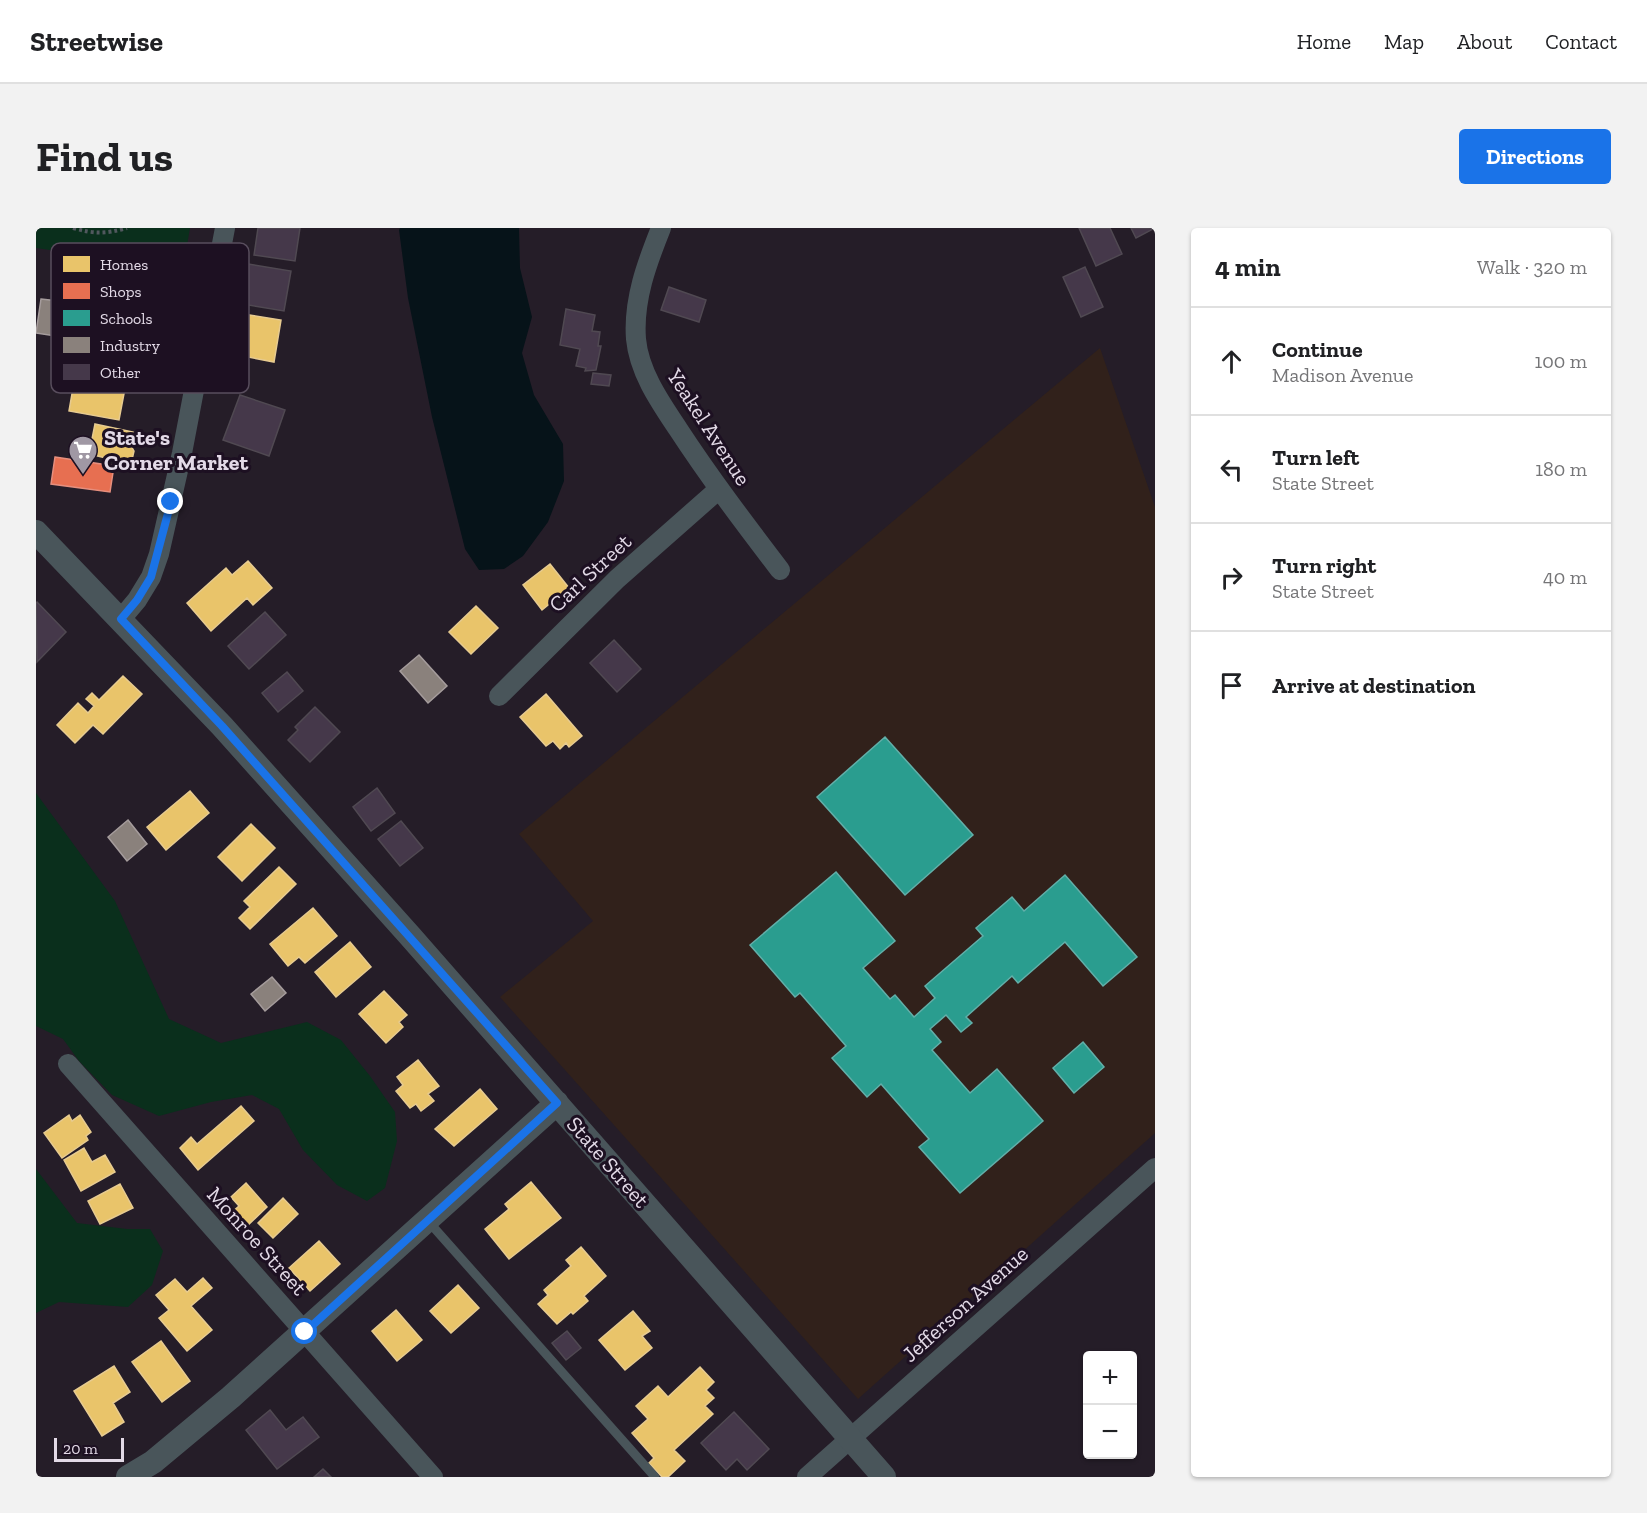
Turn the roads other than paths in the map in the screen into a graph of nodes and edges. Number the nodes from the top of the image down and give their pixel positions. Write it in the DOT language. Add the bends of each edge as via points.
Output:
graph roads {
  1 [pos="225,228"];
  2 [pos="661,228"];
  3 [pos="222,243"];
  4 [pos="193,393"];
  5 [pos="718,489"];
  6 [pos="36,532"];
  7 [pos="780,570"];
  8 [pos="121,619"];
  9 [pos="499,696"];
  10 [pos="68,1064"];
  11 [pos="557,1103"];
  12 [pos="1155,1168"];
  13 [pos="428,1221"];
  14 [pos="305,1332"];
  15 [pos="850,1438"];
  16 [pos="813,1475"];
  17 [pos="128,1477"];
  18 [pos="433,1477"];
  19 [pos="655,1477"];
  20 [pos="884,1477"];
  1 -- 3 [label="street"];
  2 -- 5 [label="street, Yeakel Avenue" via="640,285 636,339 641,364 660,401"];
  4 -- 8 [label="street" via="159,554 151,577"];
  5 -- 7 [label="street, Yeakel Avenue"];
  5 -- 9 [label="street, Carl Street" via="617,579"];
  6 -- 8 [label="street, State Street"];
  8 -- 11 [label="street, State Street" via="222,726"];
  10 -- 14 [label="street, Monroe Street"];
  11 -- 13 [label="street"];
  11 -- 15 [label="street, State Street"];
  12 -- 15 [label="street, Jefferson Avenue"];
  13 -- 14 [label="street"];
  13 -- 19 [label="lane"];
  14 -- 17 [label="street" via="153,1462"];
  14 -- 18 [label="street, Monroe Street"];
  15 -- 16 [label="street, Jefferson Avenue"];
  15 -- 20 [label="street, State Street"];
}
